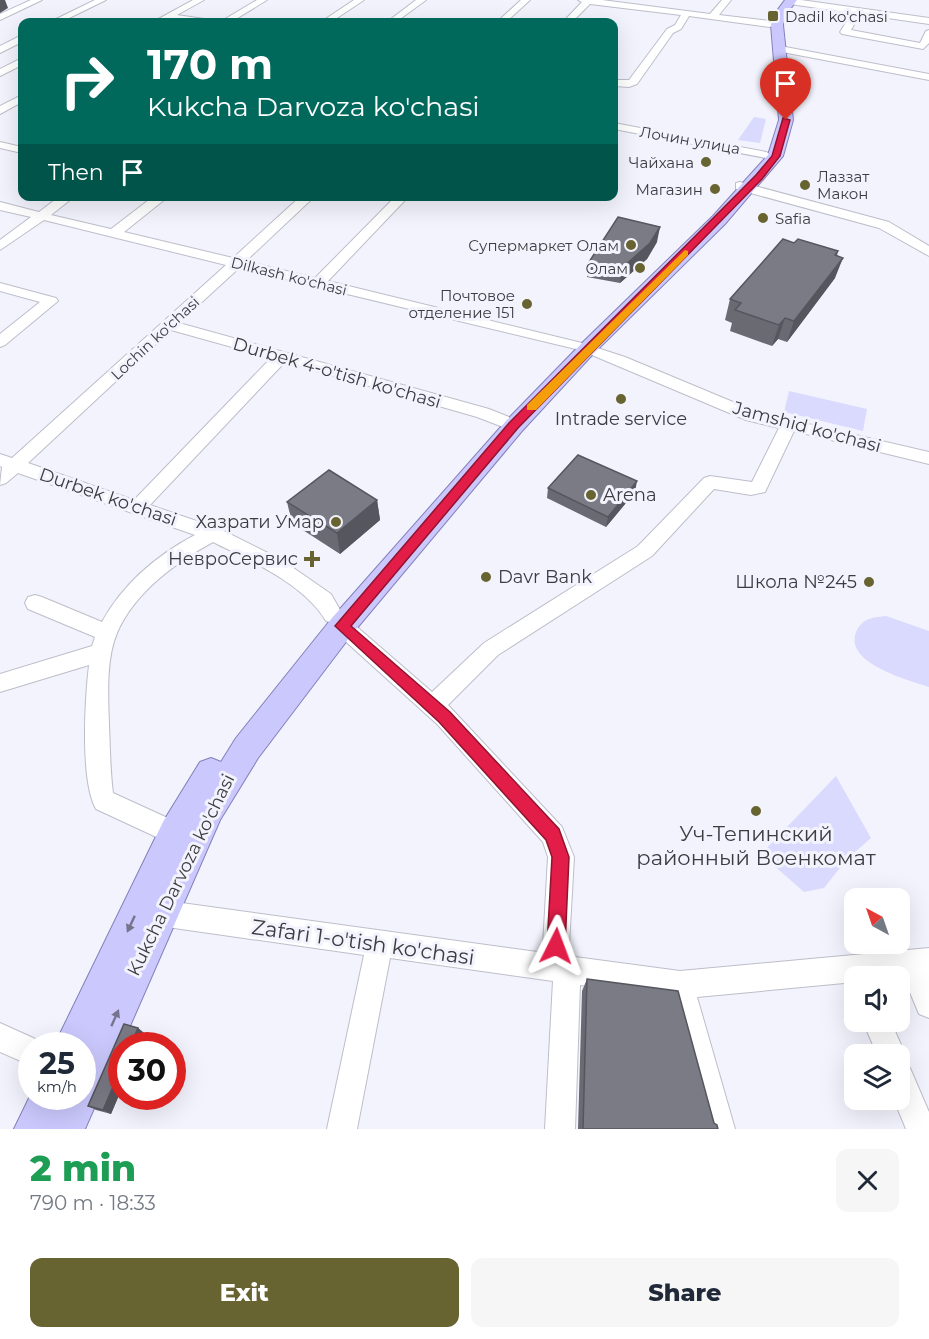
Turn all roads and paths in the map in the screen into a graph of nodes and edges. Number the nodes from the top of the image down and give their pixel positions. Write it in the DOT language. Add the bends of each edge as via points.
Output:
graph roads {
  1 [pos="38,0"];
  2 [pos="102,0"];
  3 [pos="200,0"];
  4 [pos="263,0"];
  5 [pos="360,0"];
  6 [pos="422,0"];
  7 [pos="526,0"];
  8 [pos="582,0"];
  9 [pos="690,0"];
  10 [pos="727,0"];
  11 [pos="785,0"];
  12 [pos="791,0"];
  13 [pos="588,1"];
  14 [pos="857,11"];
  15 [pos="685,13"];
  16 [pos="713,16"];
  17 [pos="0,17"];
  18 [pos="169,17"];
  19 [pos="64,18"];
  20 [pos="176,18"];
  21 [pos="232,18"];
  22 [pos="332,18"];
  23 [pos="397,18"];
  24 [pos="506,18"];
  25 [pos="572,18"];
  26 [pos="929,21"];
  27 [pos="0,22"];
  28 [pos="11,24"];
  29 [pos="773,24"];
  30 [pos="929,33"];
  31 [pos="18,40"];
  32 [pos="776,49"];
  33 [pos="0,50"];
  34 [pos="18,63"];
  35 [pos="0,73"];
  36 [pos="929,77"];
  37 [pos="618,83"];
  38 [pos="18,102"];
  39 [pos="0,111"];
  40 [pos="618,127"];
  41 [pos="0,145"];
  42 [pos="18,149"];
  43 [pos="771,155"];
  44 [pos="745,187"];
  45 [pos="62,201"];
  46 [pos="156,201"];
  47 [pos="304,201"];
  48 [pos="398,201"];
  49 [pos="5,207"];
  50 [pos="42,216"];
  51 [pos="114,233"];
  52 [pos="0,246"];
  53 [pos="929,252"];
  54 [pos="236,263"];
  55 [pos="317,284"];
  56 [pos="0,287"];
  57 [pos="170,326"];
  58 [pos="0,342"];
  59 [pos="582,348"];
  60 [pos="280,358"];
  61 [pos="508,424"];
  62 [pos="788,426"];
  63 [pos="929,458"];
  64 [pos="8,462"];
  65 [pos="0,479"];
  66 [pos="137,508"];
  67 [pos="213,534"];
  68 [pos="35,603"];
  69 [pos="338,621"];
  70 [pos="105,642"];
  71 [pos="0,683"];
  72 [pos="432,706"];
  73 [pos="174,833"];
  74 [pos="160,913"];
  75 [pos="379,945"];
  76 [pos="920,964"];
  77 [pos="567,970"];
  78 [pos="844,974"];
  79 [pos="680,985"];
  80 [pos="929,1004"];
  81 [pos="0,1037"];
  82 [pos="96,1037"];
  83 [pos="18,1045"];
  84 [pos="96,1045"];
  85 [pos="910,1102"];
  86 [pos="43,1110"];
  87 [pos="70,1110"];
  88 [pos="34,1129"];
  89 [pos="64,1129"];
  90 [pos="342,1129"];
  91 [pos="560,1129"];
  92 [pos="720,1129"];
  93 [pos="921,1129"];
  1 -- 17 [label="street"];
  2 -- 19 [label="street"];
  3 -- 18 [label="street"];
  4 -- 21 [label="street"];
  5 -- 22 [label="street"];
  6 -- 23 [label="street"];
  7 -- 24 [label="street"];
  8 -- 13 [label="street"];
  9 -- 15 [label="street"];
  10 -- 16 [label="street"];
  11 -- 12 [label="main road"];
  11 -- 29 [label="main road"];
  12 -- 14 [label="street"];
  12 -- 29 [label="main road"];
  13 -- 15 [label="street"];
  13 -- 25 [label="street"];
  14 -- 26 [label="street"];
  14 -- 30 [label="street" via="845,32 923,46"];
  15 -- 16 [label="street"];
  15 -- 37 [label="street" via="633,82"];
  16 -- 29 [label="street"];
  18 -- 20 [label="street"];
  27 -- 28 [label="street"];
  29 -- 32 [label="main road, Kukcha Darvoza ko'chasi"];
  31 -- 33 [label="street"];
  32 -- 36 [label="street"];
  32 -- 43 [label="main road, Kukcha Darvoza ko'chasi" via="786,120"];
  34 -- 35 [label="street"];
  38 -- 39 [label="street"];
  40 -- 43 [label="street, Лочин улица"];
  41 -- 42 [label="street"];
  43 -- 44 [label="main road, Kukcha Darvoza ko'chasi"];
  44 -- 53 [label="street" via="884,225"];
  44 -- 59 [label="main road, Kukcha Darvoza ko'chasi"];
  45 -- 50 [label="street"];
  46 -- 51 [label="street"];
  47 -- 54 [label="street, Lochin ko'chasi"];
  48 -- 55 [label="street"];
  49 -- 50 [label="street, Dilkash ko'chasi"];
  50 -- 51 [label="street, Dilkash ko'chasi"];
  50 -- 52 [label="street"];
  51 -- 54 [label="street, Dilkash ko'chasi"];
  54 -- 55 [label="street, Dilkash ko'chasi"];
  54 -- 57 [label="street, Lochin ko'chasi"];
  55 -- 59 [label="street, Dilkash ko'chasi"];
  56 -- 58 [label="street" via="49,299 51,303"];
  57 -- 60 [label="street, Durbek 4-o'tish ko'chasi"];
  57 -- 64 [label="street, Lochin ko'chasi"];
  59 -- 61 [label="main road, Kukcha Darvoza ko'chasi"];
  59 -- 62 [label="street, Jamshid ko'chasi" via="752,416"];
  60 -- 61 [label="street, Durbek 4-o'tish ko'chasi" via="483,413"];
  60 -- 66 [label="street"];
  61 -- 69 [label="main road, Kukcha Darvoza ko'chasi"];
  62 -- 63 [label="street, Jamshid ko'chasi"];
  62 -- 72 [label="street" via="759,487 710,482 645,551 491,648"];
  64 -- 65 [label="street, Lochin ko'chasi"];
  64 -- 66 [label="street, Durbek ko'chasi"];
  66 -- 67 [label="street, Durbek ko'chasi"];
  67 -- 69 [label="street, Durbek ko'chasi" via="275,565 324,600"];
  67 -- 70 [label="street" via="190,545 155,571 128,600"];
  68 -- 70 [label="street"];
  69 -- 72 [label="street"];
  69 -- 73 [label="main road, Kukcha Darvoza ko'chasi" via="232,740"];
  69 -- 74 [label="main road, Kukcha Darvoza ko'chasi" via="227,777"];
  70 -- 71 [label="street"];
  70 -- 73 [label="street" via="97,695 102,796 105,801"];
  72 -- 77 [label="street" via="553,835 561,857 556,946"];
  73 -- 82 [label="main road, Kukcha Darvoza ko'chasi, one-way"];
  74 -- 75 [label="street, Zafari 1-o'tish ko'chasi"];
  84 -- 74 [label="main road, Kukcha Darvoza ko'chasi, one-way"];
  75 -- 77 [label="street, Zafari 1-o'tish ko'chasi"];
  75 -- 90 [label="street"];
  76 -- 80 [label="street"];
  77 -- 79 [label="street, Zafari 1-o'tish ko'chasi"];
  77 -- 91 [label="street"];
  78 -- 79 [label="street, Zafari 1-o'tish ko'chasi"];
  79 -- 92 [label="street"];
  81 -- 83 [label="street"];
  85 -- 93 [label="street"];
  86 -- 88 [label="main road"];
  87 -- 89 [label="main road, Kukcha Darvoza ko'chasi"];
}
